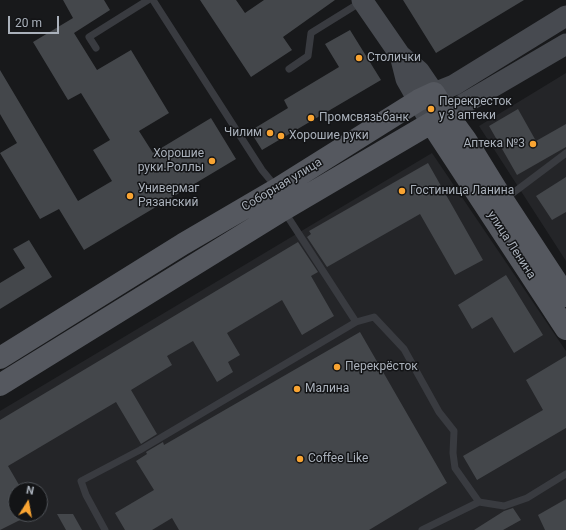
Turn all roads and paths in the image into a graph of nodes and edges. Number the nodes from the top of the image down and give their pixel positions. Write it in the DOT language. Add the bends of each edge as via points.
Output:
graph roads {
  1 [pos="148,0"];
  2 [pos="153,0"];
  3 [pos="362,1"];
  4 [pos="566,16"];
  5 [pos="566,44"];
  6 [pos="96,48"];
  7 [pos="289,69"];
  8 [pos="426,96"];
  9 [pos="439,119"];
  10 [pos="566,153"];
  11 [pos="277,189"];
  12 [pos="503,200"];
  13 [pos="284,210"];
  14 [pos="566,296"];
  15 [pos="356,322"];
  16 [pos="566,329"];
  17 [pos="0,358"];
  18 [pos="0,386"];
  19 [pos="566,474"];
  20 [pos="479,502"];
  21 [pos="105,530"];
  22 [pos="422,530"];
  1 -- 6 [label="lane" via="89,37"];
  2 -- 11 [label="lane" via="262,170"];
  3 -- 7 [label="lane" via="311,33 308,56"];
  3 -- 8 [label="main road" via="400,55 406,79"];
  4 -- 8 [label="main road, Соборная улица" via="454,85"];
  5 -- 9 [label="main road, Соборная улица"];
  8 -- 9 [label="main road, улица Ленина"];
  8 -- 11 [label="main road, Соборная улица"];
  9 -- 12 [label="main road, улица Ленина" via="466,140"];
  9 -- 13 [label="main road, Соборная улица"];
  9 -- 16 [label="main road, улица Ленина"];
  10 -- 12 [label="lane"];
  11 -- 17 [label="main road, Соборная улица" via="183,244"];
  12 -- 14 [label="main road, улица Ленина"];
  13 -- 15 [label="lane"];
  13 -- 18 [label="main road, Соборная улица"];
  15 -- 20 [label="lane" via="374,317 404,349 439,412 454,431 455,468"];
  15 -- 21 [label="lane" via="140,450 81,481"];
  19 -- 20 [label="lane" via="527,498 504,506"];
  20 -- 22 [label="lane"];
}
